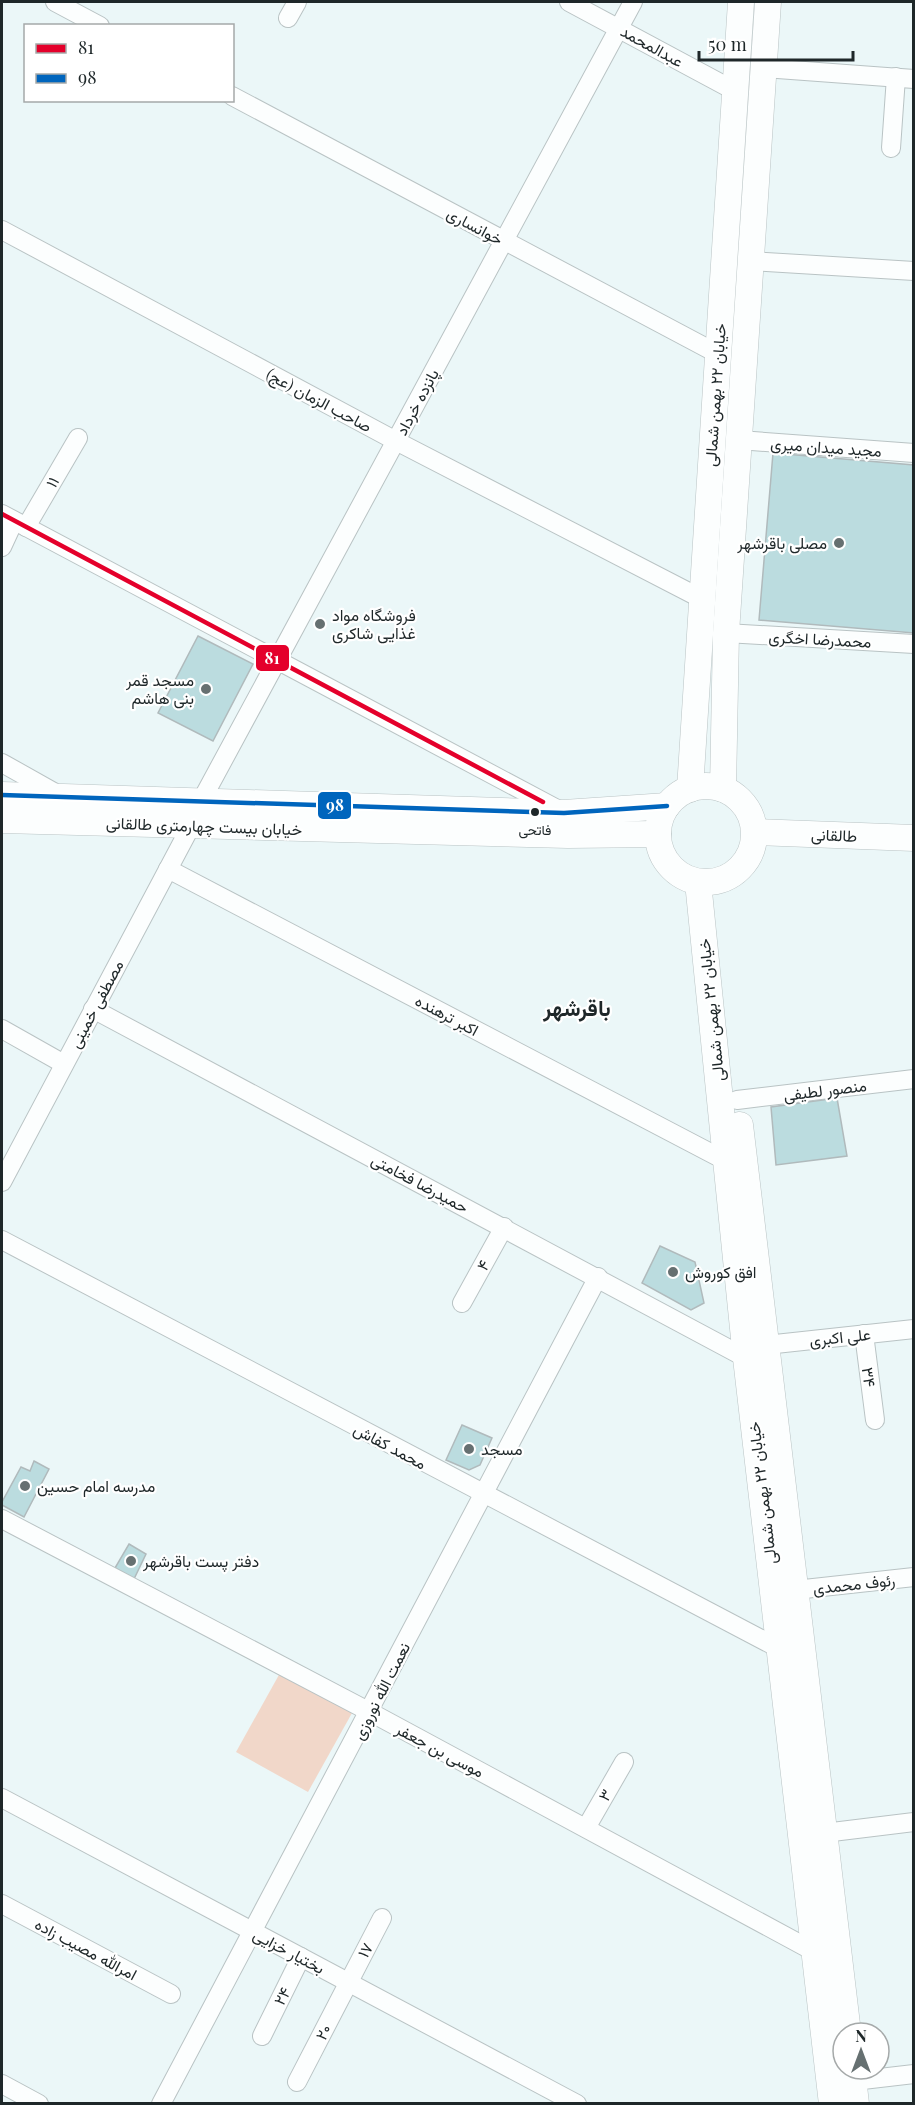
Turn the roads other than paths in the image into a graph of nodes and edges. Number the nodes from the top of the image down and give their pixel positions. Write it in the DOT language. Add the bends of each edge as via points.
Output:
graph roads {
  1 [pos="55,2"];
  2 [pos="297,2"];
  3 [pos="569,2"];
  4 [pos="633,2"];
  5 [pos="741,2"];
  6 [pos="768,2"];
  7 [pos="288,18"];
  8 [pos="96,24"];
  9 [pos="619,28"];
  10 [pos="764,68"];
  11 [pos="904,78"];
  12 [pos="735,91"];
  13 [pos="234,97"];
  14 [pos="891,148"];
  15 [pos="2,230"];
  16 [pos="504,241"];
  17 [pos="751,261"];
  18 [pos="914,271"];
  19 [pos="718,354"];
  20 [pos="78,438"];
  21 [pos="739,440"];
  22 [pos="396,441"];
  23 [pos="914,453"];
  24 [pos="14,521"];
  25 [pos="2,547"];
  26 [pos="702,599"];
  27 [pos="726,633"];
  28 [pos="914,644"];
  29 [pos="276,662"];
  30 [pos="2,763"];
  31 [pos="690,789"];
  32 [pos="723,789"];
  33 [pos="2,795"];
  34 [pos="63,797"];
  35 [pos="667,806"];
  36 [pos="195,814"];
  37 [pos="2,820"];
  38 [pos="566,824"];
  39 [pos="754,832"];
  40 [pos="658,834"];
  41 [pos="914,838"];
  42 [pos="168,869"];
  43 [pos="706,882"];
  44 [pos="93,1009"];
  45 [pos="2,1029"];
  46 [pos="64,1064"];
  47 [pos="914,1079"];
  48 [pos="737,1100"];
  49 [pos="726,1161"];
  50 [pos="2,1182"];
  51 [pos="504,1227"];
  52 [pos="2,1240"];
  53 [pos="598,1277"];
  54 [pos="462,1303"];
  55 [pos="914,1329"];
  56 [pos="864,1334"];
  57 [pos="756,1352"];
  58 [pos="875,1420"];
  59 [pos="482,1494"];
  60 [pos="2,1519"];
  61 [pos="914,1577"];
  62 [pos="795,1590"];
  63 [pos="780,1649"];
  64 [pos="370,1712"];
  65 [pos="624,1762"];
  66 [pos="2,1798"];
  67 [pos="914,1822"];
  68 [pos="586,1828"];
  69 [pos="824,1833"];
  70 [pos="2,1904"];
  71 [pos="382,1918"];
  72 [pos="253,1932"];
  73 [pos="813,1951"];
  74 [pos="302,1957"];
  75 [pos="348,1982"];
  76 [pos="171,1994"];
  77 [pos="847,2021"];
  78 [pos="262,2036"];
  79 [pos="914,2074"];
  80 [pos="297,2082"];
  81 [pos="2,2084"];
  82 [pos="854,2085"];
  83 [pos="39,2103"];
  84 [pos="161,2103"];
  85 [pos="577,2103"];
  86 [pos="832,2103"];
  1 -- 8 [label="street"];
  2 -- 7 [label="street"];
  3 -- 9 [label="street, عبدالمحمد"];
  4 -- 9 [label="street, پانزده خرداد"];
  5 -- 12 [label="street, خیابان ۲۲ بهمن شمالی"];
  6 -- 10 [label="street, خیابان ۲۲ بهمن شمالی"];
  9 -- 12 [label="street, عبدالمحمد"];
  9 -- 16 [label="street, پانزده خرداد"];
  10 -- 11 [label="street"];
  10 -- 17 [label="street, خیابان ۲۲ بهمن شمالی"];
  11 -- 14 [label="street"];
  12 -- 19 [label="street, خیابان ۲۲ بهمن شمالی"];
  13 -- 16 [label="street, خوانساری"];
  15 -- 22 [label="street, صاحب الزمان (عج)"];
  16 -- 19 [label="street, خوانساری"];
  16 -- 22 [label="street, پانزده خرداد"];
  17 -- 18 [label="street"];
  17 -- 21 [label="street, خیابان ۲۲ بهمن شمالی"];
  19 -- 26 [label="street, خیابان ۲۲ بهمن شمالی"];
  20 -- 24 [label="street, ۱۱"];
  21 -- 23 [label="street, مجید میدان میری"];
  21 -- 27 [label="street, خیابان ۲۲ بهمن شمالی"];
  22 -- 26 [label="street, صاحب الزمان (عج)"];
  22 -- 29 [label="street, پانزده خرداد"];
  24 -- 25 [label="street, ۱۱"];
  24 -- 29 [label="street"];
  26 -- 31 [label="street, خیابان ۲۲ بهمن شمالی"];
  27 -- 28 [label="street, محمدرضا اخگری"];
  27 -- 32 [label="street, خیابان ۲۲ بهمن شمالی"];
  29 -- 36 [label="street, پانزده خرداد"];
  29 -- 38 [label="street"];
  30 -- 34 [label="street"];
  31 -- 32 [label="street"];
  31 -- 35 [label="street"];
  32 -- 39 [label="street" via="745,806"];
  33 -- 34 [label="street"];
  34 -- 36 [label="street"];
  35 -- 38 [label="street"];
  35 -- 40 [label="street"];
  36 -- 37 [label="street, خیابان بیست چهارمتری طالقانی"];
  36 -- 38 [label="street, خیابان بیست چهارمتری طالقانی"];
  36 -- 42 [label="street, مصطفی خمینی"];
  38 -- 40 [label="street, خیابان بیست چهارمتری طالقانی"];
  39 -- 41 [label="street, طالقانی"];
  39 -- 43 [label="street" via="748,859 734,873"];
  40 -- 43 [label="street" via="670,864 685,877"];
  42 -- 44 [label="street, مصطفی خمینی"];
  42 -- 49 [label="street, اکبر ترهنده"];
  43 -- 48 [label="street, خیابان ۲۲ بهمن شمالی"];
  43 -- 49 [label="street, خیابان ۲۲ بهمن شمالی"];
  44 -- 46 [label="street, مصطفی خمینی"];
  44 -- 51 [label="street, حمیدرضا فخامتی"];
  45 -- 46 [label="street"];
  46 -- 50 [label="street, مصطفی خمینی"];
  47 -- 48 [label="street, منصور لطیفی"];
  48 -- 57 [label="street, خیابان ۲۲ بهمن شمالی"];
  49 -- 57 [label="street, خیابان ۲۲ بهمن شمالی"];
  51 -- 53 [label="street, حمیدرضا فخامتی"];
  51 -- 54 [label="street, ۴"];
  52 -- 59 [label="street, محمد کفاش"];
  53 -- 57 [label="street, حمیدرضا فخامتی"];
  53 -- 59 [label="street, نعمت الله نوروزی"];
  55 -- 56 [label="street, علی اکبری"];
  56 -- 57 [label="street, علی اکبری"];
  56 -- 58 [label="street, ۳۴"];
  57 -- 62 [label="street, خیابان ۲۲ بهمن شمالی"];
  57 -- 63 [label="street, خیابان ۲۲ بهمن شمالی"];
  59 -- 63 [label="street, محمد کفاش"];
  59 -- 64 [label="street, نعمت الله نوروزی"];
  60 -- 64 [label="street, موسی بن جعفر"];
  61 -- 62 [label="street, رئوف محمدی"];
  62 -- 69 [label="street, خیابان ۲۲ بهمن شمالی"];
  63 -- 73 [label="street, خیابان ۲۲ بهمن شمالی"];
  64 -- 68 [label="street, موسی بن جعفر"];
  64 -- 72 [label="street, نعمت الله نوروزی"];
  65 -- 68 [label="street, ۳"];
  66 -- 72 [label="street, بختیار خزایی"];
  67 -- 69 [label="street"];
  68 -- 73 [label="street, موسی بن جعفر"];
  69 -- 77 [label="street, خیابان ۲۲ بهمن شمالی"];
  70 -- 76 [label="street, امرالله مصیب زاده"];
  71 -- 75 [label="street, ۱۷"];
  72 -- 74 [label="street, بختیار خزایی"];
  72 -- 84 [label="street, نعمت الله نوروزی"];
  73 -- 86 [label="street, خیابان ۲۲ بهمن شمالی"];
  74 -- 75 [label="street, بختیار خزایی"];
  74 -- 78 [label="street, ۲۴"];
  75 -- 80 [label="street, ۲۰"];
  75 -- 85 [label="street, بختیار خزایی"];
  79 -- 82 [label="street"];
  81 -- 83 [label="street"];
}
